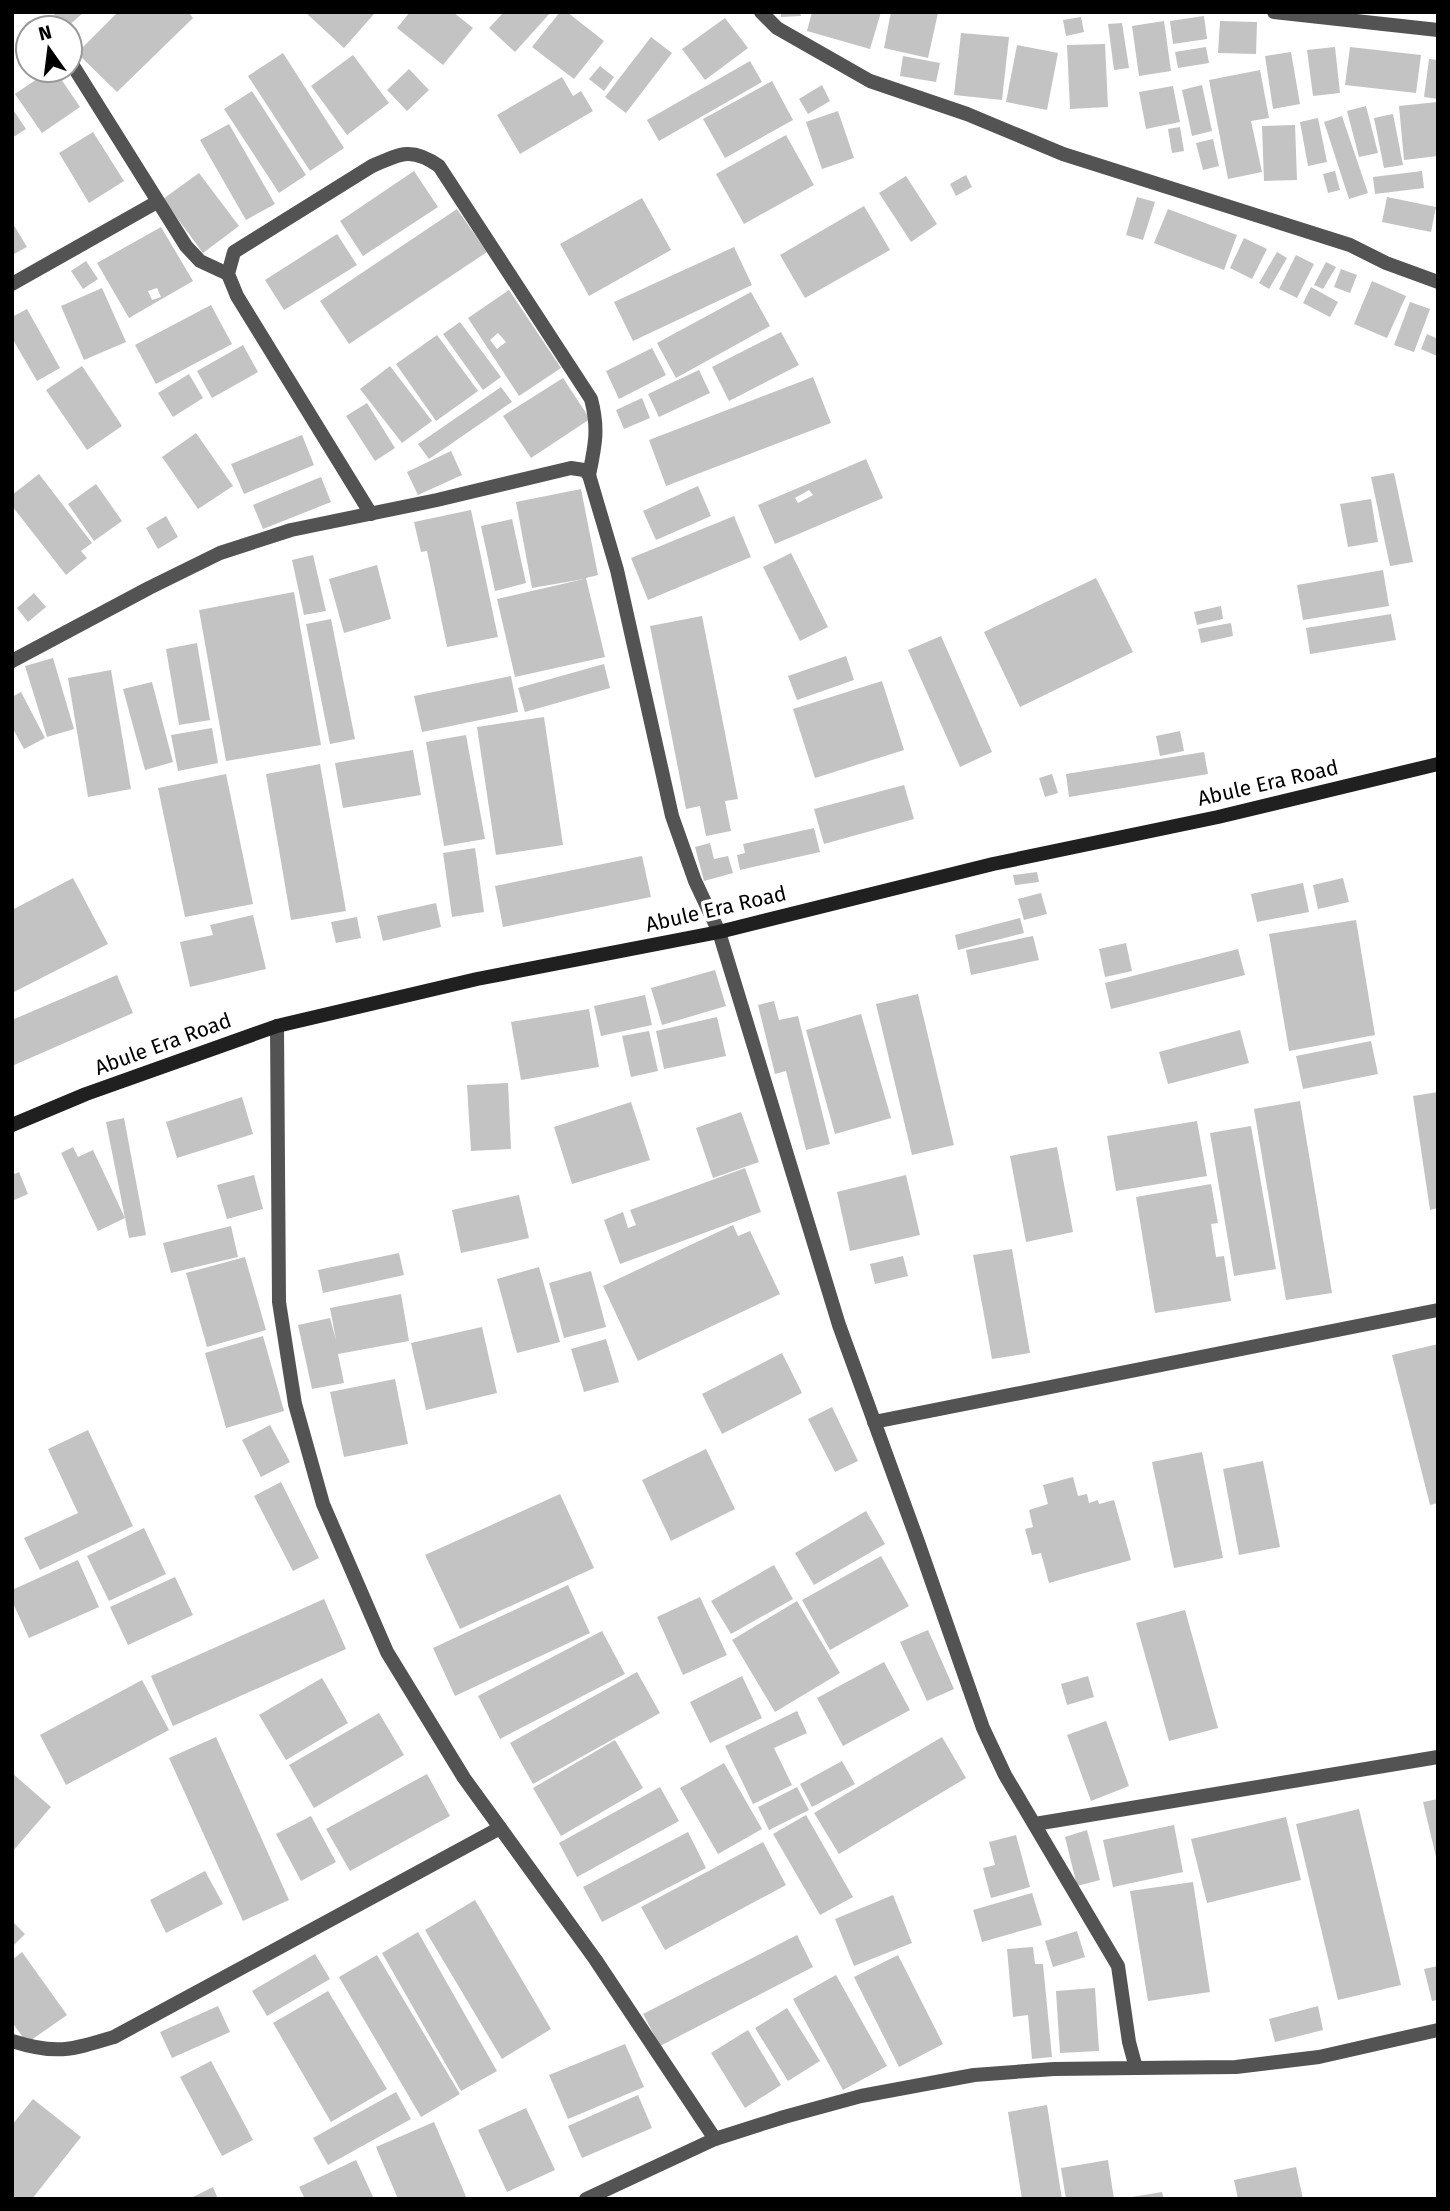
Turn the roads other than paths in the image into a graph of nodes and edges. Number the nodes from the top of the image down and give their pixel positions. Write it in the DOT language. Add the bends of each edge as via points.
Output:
graph roads {
  1 [pos="761,12"];
  2 [pos="1274,12"];
  3 [pos="1438,30"];
  4 [pos="84,84"];
  5 [pos="157,202"];
  6 [pos="228,274"];
  7 [pos="1438,282"];
  8 [pos="12,284"];
  9 [pos="589,475"];
  10 [pos="371,514"];
  11 [pos="12,661"];
  12 [pos="1438,764"];
  13 [pos="719,932"];
  14 [pos="277,1026"];
  15 [pos="12,1125"];
  16 [pos="1438,1310"];
  17 [pos="874,1422"];
  18 [pos="1438,1757"];
  19 [pos="1035,1824"];
  20 [pos="500,1828"];
  21 [pos="1438,2030"];
  22 [pos="12,2041"];
  23 [pos="1136,2068"];
  24 [pos="715,2139"];
  25 [pos="586,2199"];
  1 -- 7 [label="street" via="777,27 870,81 1063,154 1350,245"];
  2 -- 3 [label="street"];
  4 -- 5 [label="street"];
  5 -- 6 [label="street" via="200,261"];
  5 -- 8 [label="street"];
  6 -- 9 [label="street" via="234,251 372,166 396,155 422,154 439,166 591,399 597,440"];
  6 -- 10 [label="street" via="237,296"];
  9 -- 10 [label="street" via="571,468"];
  9 -- 13 [label="street" via="617,570 672,816"];
  10 -- 11 [label="street" via="291,530 220,553"];
  12 -- 13 [label="street, Abule Era Road" via="993,864"];
  13 -- 14 [label="street, Abule Era Road" via="477,979"];
  13 -- 17 [label="street" via="839,1325"];
  14 -- 15 [label="street, Abule Era Road"];
  14 -- 20 [label="street" via="279,1302 295,1404 323,1504 387,1652 464,1779"];
  16 -- 17 [label="street"];
  17 -- 19 [label="street" via="983,1728"];
  18 -- 19 [label="street"];
  19 -- 23 [label="street" via="1118,1966"];
  20 -- 22 [label="street" via="114,2037 76,2049 42,2050"];
  20 -- 24 [label="street" via="595,1959"];
  21 -- 23 [label="street" via="1319,2057 1237,2067"];
  23 -- 24 [label="street" via="974,2075 861,2096"];
  24 -- 25 [label="street"];
}
